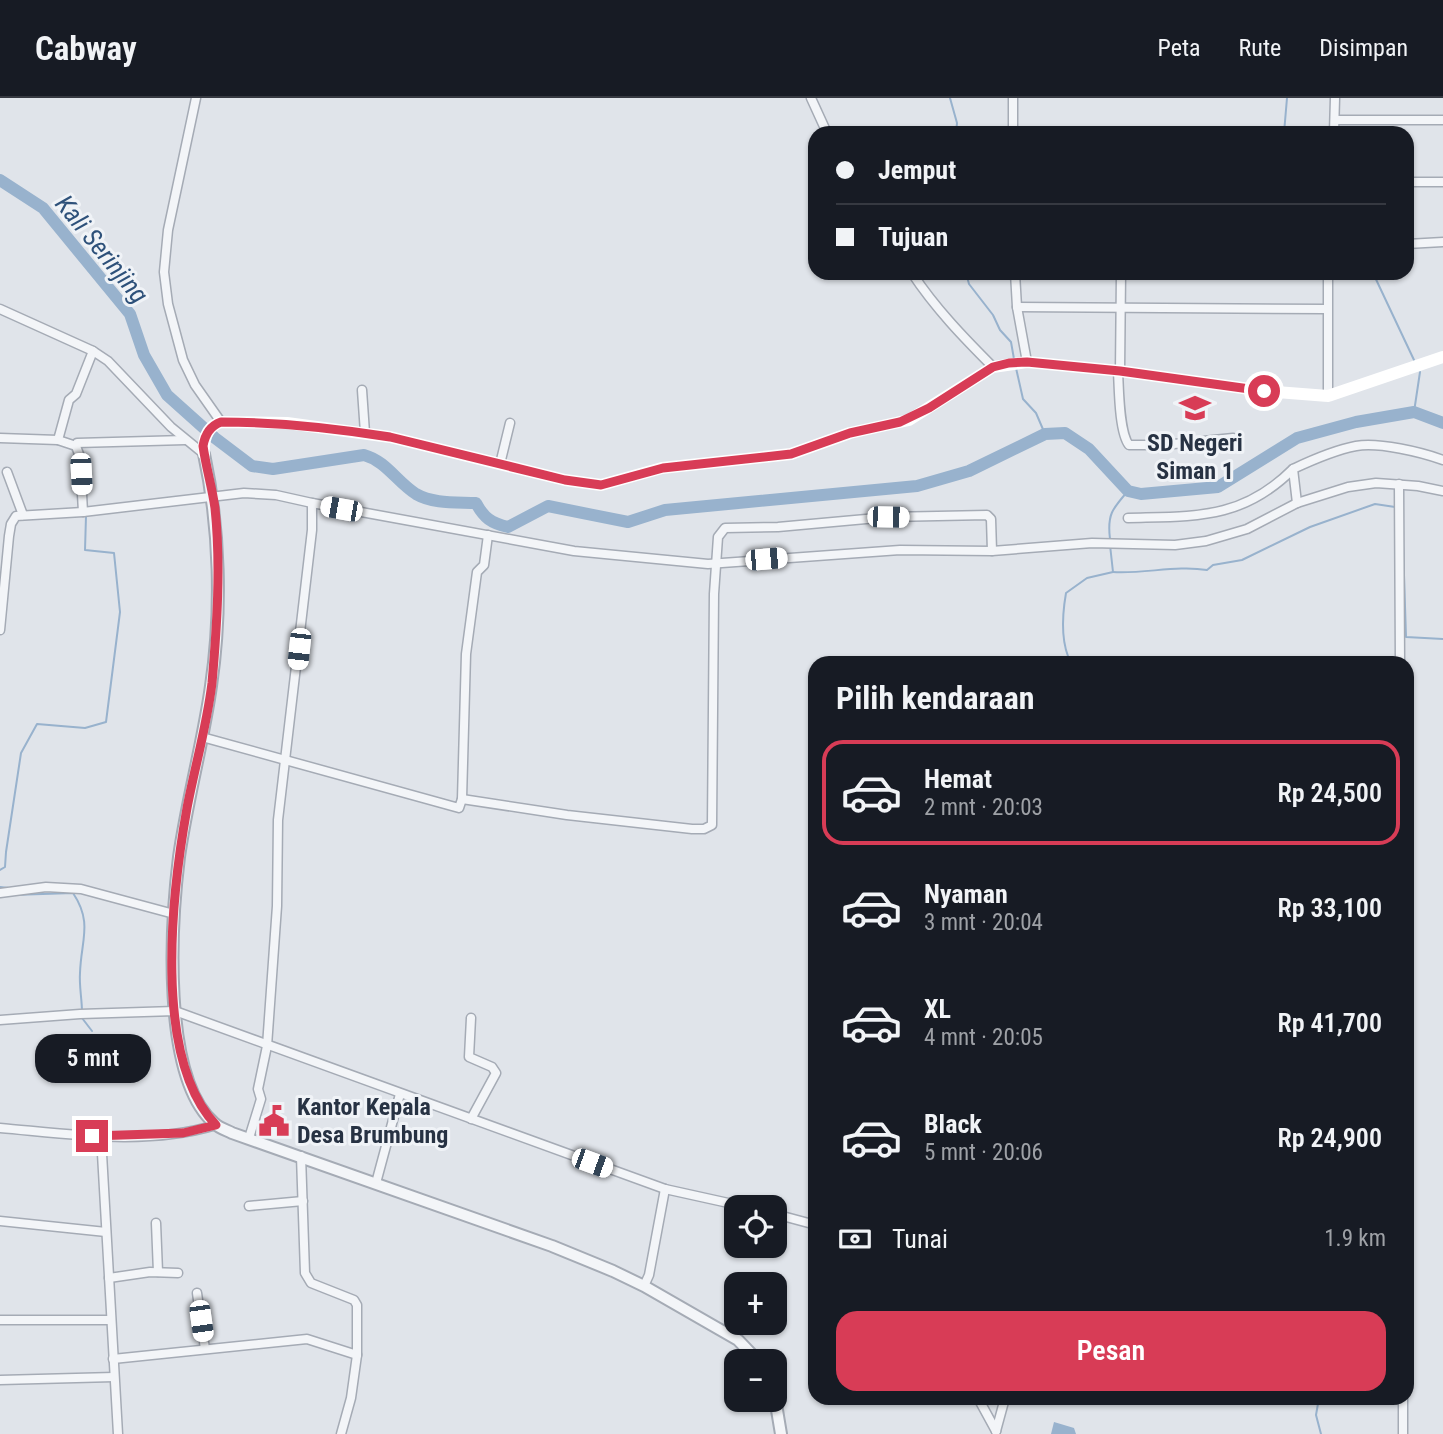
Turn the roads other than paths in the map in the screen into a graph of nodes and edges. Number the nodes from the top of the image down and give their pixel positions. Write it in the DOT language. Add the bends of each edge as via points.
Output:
graph roads {
  1 [pos="196,98"];
  2 [pos="811,98"];
  3 [pos="1013,98"];
  4 [pos="1335,98"];
  5 [pos="1335,120"];
  6 [pos="1443,120"];
  7 [pos="824,126"];
  8 [pos="1013,126"];
  9 [pos="1335,126"];
  10 [pos="1414,182"];
  11 [pos="1443,182"];
  12 [pos="1443,242"];
  13 [pos="1414,244"];
  14 [pos="917,280"];
  15 [pos="1015,280"];
  16 [pos="1121,280"];
  17 [pos="1328,280"];
  18 [pos="1017,307"];
  19 [pos="1121,308"];
  20 [pos="0,309"];
  21 [pos="1326,309"];
  22 [pos="93,351"];
  23 [pos="1438,359"];
  24 [pos="1019,362"];
  25 [pos="993,367"];
  26 [pos="1119,371"];
  27 [pos="362,390"];
  28 [pos="1328,396"];
  29 [pos="510,423"];
  30 [pos="212,428"];
  31 [pos="365,433"];
  32 [pos="0,438"];
  33 [pos="1233,438"];
  34 [pos="58,439"];
  35 [pos="185,440"];
  36 [pos="76,445"];
  37 [pos="204,454"];
  38 [pos="1443,460"];
  39 [pos="500,464"];
  40 [pos="1293,469"];
  41 [pos="7,472"];
  42 [pos="1399,484"];
  43 [pos="1443,491"];
  44 [pos="213,496"];
  45 [pos="312,503"];
  46 [pos="1297,503"];
  47 [pos="85,512"];
  48 [pos="23,515"];
  49 [pos="1128,518"];
  50 [pos="488,535"];
  51 [pos="992,551"];
  52 [pos="715,564"];
  53 [pos="0,630"];
  54 [pos="1400,656"];
  55 [pos="202,737"];
  56 [pos="286,760"];
  57 [pos="462,799"];
  58 [pos="7,892"];
  59 [pos="174,914"];
  60 [pos="175,1012"];
  61 [pos="471,1018"];
  62 [pos="0,1020"];
  63 [pos="267,1046"];
  64 [pos="400,1094"];
  65 [pos="471,1119"];
  66 [pos="216,1125"];
  67 [pos="0,1128"];
  68 [pos="102,1136"];
  69 [pos="249,1138"];
  70 [pos="301,1156"];
  71 [pos="376,1183"];
  72 [pos="665,1189"];
  73 [pos="303,1201"];
  74 [pos="724,1202"];
  75 [pos="249,1206"];
  76 [pos="787,1217"];
  77 [pos="0,1221"];
  78 [pos="156,1223"];
  79 [pos="808,1223"];
  80 [pos="106,1232"];
  81 [pos="158,1272"];
  82 [pos="178,1273"];
  83 [pos="109,1278"];
  84 [pos="644,1286"];
  85 [pos="197,1293"];
  86 [pos="0,1320"];
  87 [pos="111,1320"];
  88 [pos="205,1349"];
  89 [pos="747,1349"];
  90 [pos="356,1355"];
  91 [pos="113,1359"];
  92 [pos="114,1377"];
  93 [pos="0,1380"];
  94 [pos="982,1405"];
  95 [pos="1003,1405"];
  96 [pos="1403,1405"];
  97 [pos="777,1412"];
  98 [pos="997,1433"];
  99 [pos="118,1434"];
  100 [pos="341,1434"];
  101 [pos="781,1434"];
  102 [pos="1403,1434"];
  1 -- 30 [label="street" via="168,230 164,272 183,360"];
  2 -- 7 [label="street"];
  3 -- 8 [label="street"];
  4 -- 5 [label="street"];
  5 -- 6 [label="street"];
  5 -- 9 [label="street"];
  10 -- 11 [label="street"];
  12 -- 13 [label="street"];
  14 -- 25 [label="street"];
  15 -- 18 [label="street"];
  16 -- 19 [label="street"];
  17 -- 21 [label="street"];
  18 -- 19 [label="street"];
  18 -- 24 [label="street"];
  19 -- 21 [label="street"];
  19 -- 26 [label="street"];
  20 -- 22 [label="street"];
  21 -- 28 [label="street"];
  22 -- 34 [label="street" via="76,394 69,400"];
  22 -- 35 [label="street" via="121,373"];
  23 -- 28 [label="main road"];
  24 -- 25 [label="main road"];
  24 -- 26 [label="main road"];
  25 -- 39 [label="main road" via="909,420 850,433 791,454 663,468 601,485"];
  26 -- 28 [label="main road"];
  26 -- 33 [label="street" via="1128,444"];
  27 -- 31 [label="street"];
  29 -- 39 [label="street"];
  30 -- 31 [label="main road" via="275,422"];
  30 -- 37 [label="main road"];
  31 -- 39 [label="main road"];
  32 -- 34 [label="street"];
  34 -- 36 [label="street"];
  35 -- 36 [label="street"];
  35 -- 37 [label="street"];
  36 -- 47 [label="street"];
  37 -- 44 [label="street"];
  38 -- 40 [label="street" via="1383,446 1357,446"];
  40 -- 46 [label="street"];
  40 -- 49 [label="street" via="1258,496 1224,512"];
  41 -- 48 [label="street"];
  42 -- 43 [label="street"];
  42 -- 46 [label="street" via="1348,487"];
  42 -- 54 [label="street"];
  44 -- 45 [label="street" via="264,493"];
  44 -- 47 [label="street"];
  44 -- 55 [label="street" via="215,639"];
  45 -- 50 [label="street"];
  45 -- 56 [label="street"];
  46 -- 51 [label="street" via="1247,530 1206,541"];
  47 -- 48 [label="street"];
  48 -- 53 [label="street" via="11,524"];
  50 -- 52 [label="street" via="586,552"];
  50 -- 57 [label="street" via="484,565 477,572 466,654"];
  51 -- 52 [label="street" via="900,550"];
  51 -- 52 [label="street" via="987,515 888,517 778,527 729,526 721,531"];
  52 -- 57 [label="street" via="712,825 692,829"];
  55 -- 56 [label="street"];
  55 -- 59 [label="street" via="179,858"];
  56 -- 57 [label="street" via="454,808"];
  56 -- 63 [label="street" via="278,820"];
  58 -- 59 [label="street" via="81,889"];
  59 -- 60 [label="street"];
  60 -- 62 [label="street"];
  60 -- 63 [label="street"];
  60 -- 66 [label="street" via="185,1073 194,1096"];
  61 -- 65 [label="street" via="469,1058 496,1070"];
  63 -- 64 [label="street"];
  63 -- 69 [label="street" via="258,1089 261,1099"];
  64 -- 65 [label="street"];
  64 -- 71 [label="street"];
  65 -- 72 [label="street"];
  66 -- 68 [label="street" via="183,1133"];
  66 -- 69 [label="street"];
  67 -- 68 [label="street"];
  68 -- 80 [label="street"];
  69 -- 70 [label="street"];
  70 -- 71 [label="street"];
  70 -- 73 [label="street"];
  71 -- 84 [label="street" via="552,1246"];
  72 -- 74 [label="street"];
  72 -- 84 [label="street"];
  73 -- 75 [label="street"];
  73 -- 90 [label="street" via="305,1273 311,1283 354,1300"];
  76 -- 79 [label="street"];
  77 -- 80 [label="street"];
  78 -- 81 [label="street"];
  80 -- 83 [label="street"];
  81 -- 82 [label="street"];
  81 -- 83 [label="street"];
  83 -- 87 [label="street"];
  84 -- 89 [label="street" via="738,1339"];
  85 -- 88 [label="street"];
  86 -- 87 [label="street"];
  87 -- 91 [label="street"];
  88 -- 90 [label="street" via="307,1339"];
  88 -- 91 [label="street"];
  90 -- 100 [label="street"];
  91 -- 92 [label="street"];
  92 -- 93 [label="street"];
  92 -- 99 [label="street"];
  94 -- 98 [label="street"];
  95 -- 98 [label="street"];
  96 -- 102 [label="street"];
  97 -- 101 [label="street"];
}
